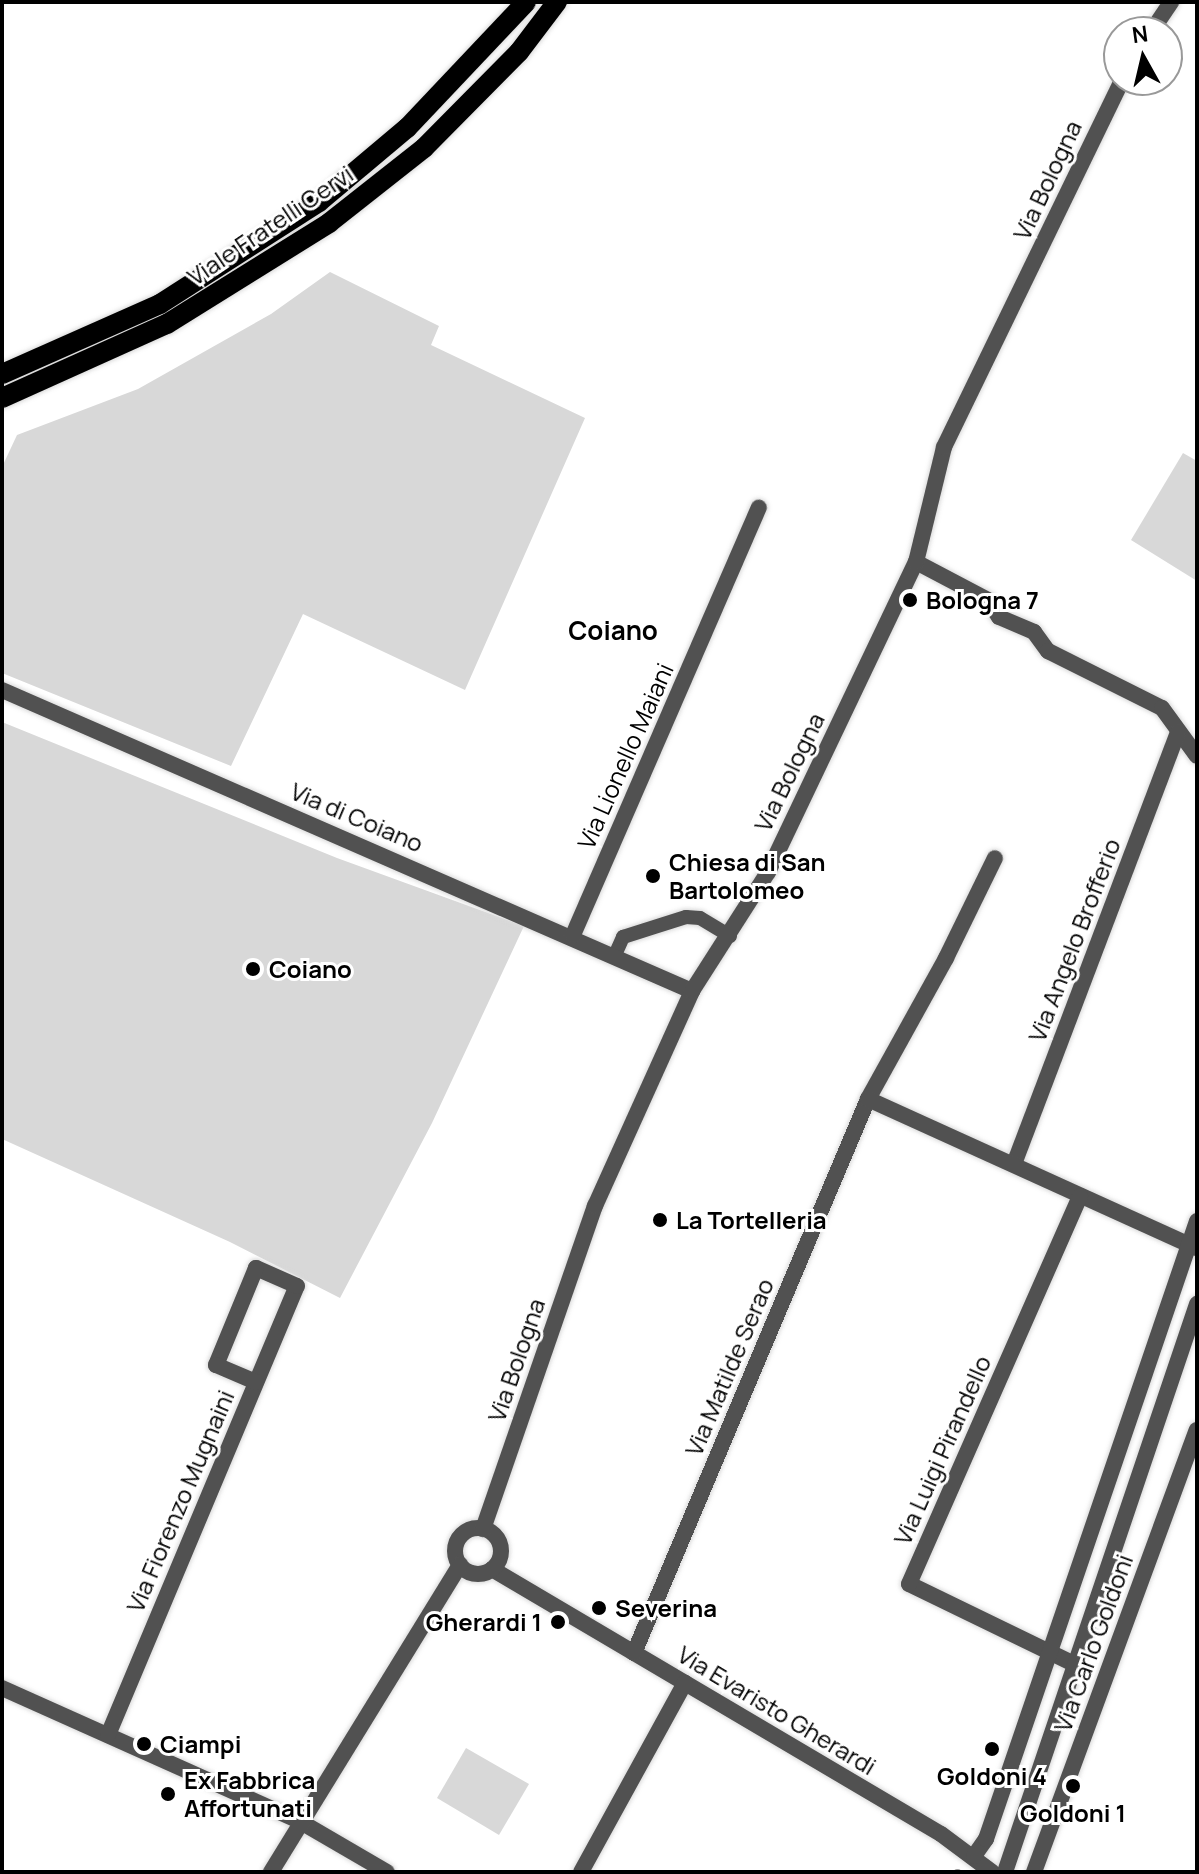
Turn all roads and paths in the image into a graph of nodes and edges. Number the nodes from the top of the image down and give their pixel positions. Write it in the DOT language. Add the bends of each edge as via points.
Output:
graph roads {
  1 [pos="526,2"];
  2 [pos="557,2"];
  3 [pos="1114,96"];
  4 [pos="2,374"];
  5 [pos="2,398"];
  6 [pos="759,508"];
  7 [pos="916,562"];
  8 [pos="2,690"];
  9 [pos="1178,732"];
  10 [pos="1197,756"];
  11 [pos="995,858"];
  12 [pos="573,935"];
  13 [pos="730,936"];
  14 [pos="615,955"];
  15 [pos="692,991"];
  16 [pos="868,1099"];
  17 [pos="1014,1164"];
  18 [pos="1080,1196"];
  19 [pos="1197,1221"];
  20 [pos="1193,1246"];
  21 [pos="1197,1304"];
  22 [pos="256,1382"];
  23 [pos="1197,1430"];
  24 [pos="483,1529"];
  25 [pos="460,1565"];
  26 [pos="492,1569"];
  27 [pos="634,1653"];
  28 [pos="1045,1653"];
  29 [pos="1072,1663"];
  30 [pos="685,1683"];
  31 [pos="2,1688"];
  32 [pos="108,1735"];
  33 [pos="301,1822"];
  34 [pos="974,1856"];
  35 [pos="271,1872"];
  36 [pos="387,1872"];
  37 [pos="581,1872"];
  38 [pos="992,1872"];
  39 [pos="1005,1872"];
  40 [pos="1034,1872"];
  1 -- 4 [label="main road, Viale Fratelli Cervi" via="407,128 319,202 160,304"];
  2 -- 5 [label="main road, Viale Fratelli Cervi" via="519,52 424,148 329,223 167,324"];
  3 -- 7 [label="street, Via Bologna" via="944,447"];
  6 -- 12 [label="street, Via Lionello Maiani"];
  7 -- 9 [label="street" via="988,600 999,617 1034,632 1048,651 1162,708"];
  7 -- 13 [label="street, Via Bologna" via="768,872"];
  8 -- 12 [label="street, Via di Coiano"];
  9 -- 10 [label="street"];
  9 -- 17 [label="street, Via Angelo Brofferio"];
  11 -- 16 [label="street, Via Matilde Serao"];
  12 -- 14 [label="street, Via di Coiano"];
  13 -- 14 [label="street" via="700,918 686,917 623,937"];
  13 -- 15 [label="street, Via Bologna"];
  14 -- 15 [label="street, Via di Coiano"];
  15 -- 24 [label="street, Via Bologna" via="595,1206"];
  16 -- 17 [label="street"];
  16 -- 27 [label="street, Via Matilde Serao"];
  17 -- 18 [label="street"];
  18 -- 20 [label="street"];
  18 -- 28 [label="street, Via Luigi Pirandello" via="909,1584"];
  19 -- 20 [label="street, Via Carlo Goldoni"];
  20 -- 28 [label="street, Via Carlo Goldoni"];
  21 -- 29 [label="street, Via Carlo Goldoni"];
  22 -- 22 [label="street, Via Fiorenzo Mugnaini" via="216,1365 256,1268 297,1286"];
  22 -- 32 [label="street, Via Fiorenzo Mugnaini"];
  23 -- 40 [label="street, Via Carlo Goldoni"];
  24 -- 25 [label="street" via="461,1536 455,1550"];
  24 -- 26 [label="street" via="501,1546"];
  25 -- 26 [label="street" via="472,1573"];
  25 -- 33 [label="street"];
  26 -- 27 [label="street, Via Evaristo Gherardi"];
  27 -- 30 [label="street, Via Evaristo Gherardi"];
  28 -- 29 [label="street, Via Carlo Goldoni"];
  28 -- 34 [label="street, Via Carlo Goldoni" via="986,1839"];
  29 -- 39 [label="street, Via Carlo Goldoni"];
  30 -- 34 [label="street, Via Evaristo Gherardi"];
  30 -- 37 [label="street"];
  31 -- 32 [label="street"];
  32 -- 33 [label="street"];
  33 -- 35 [label="street"];
  33 -- 36 [label="street"];
  34 -- 38 [label="street, Via Evaristo Gherardi"];
}
